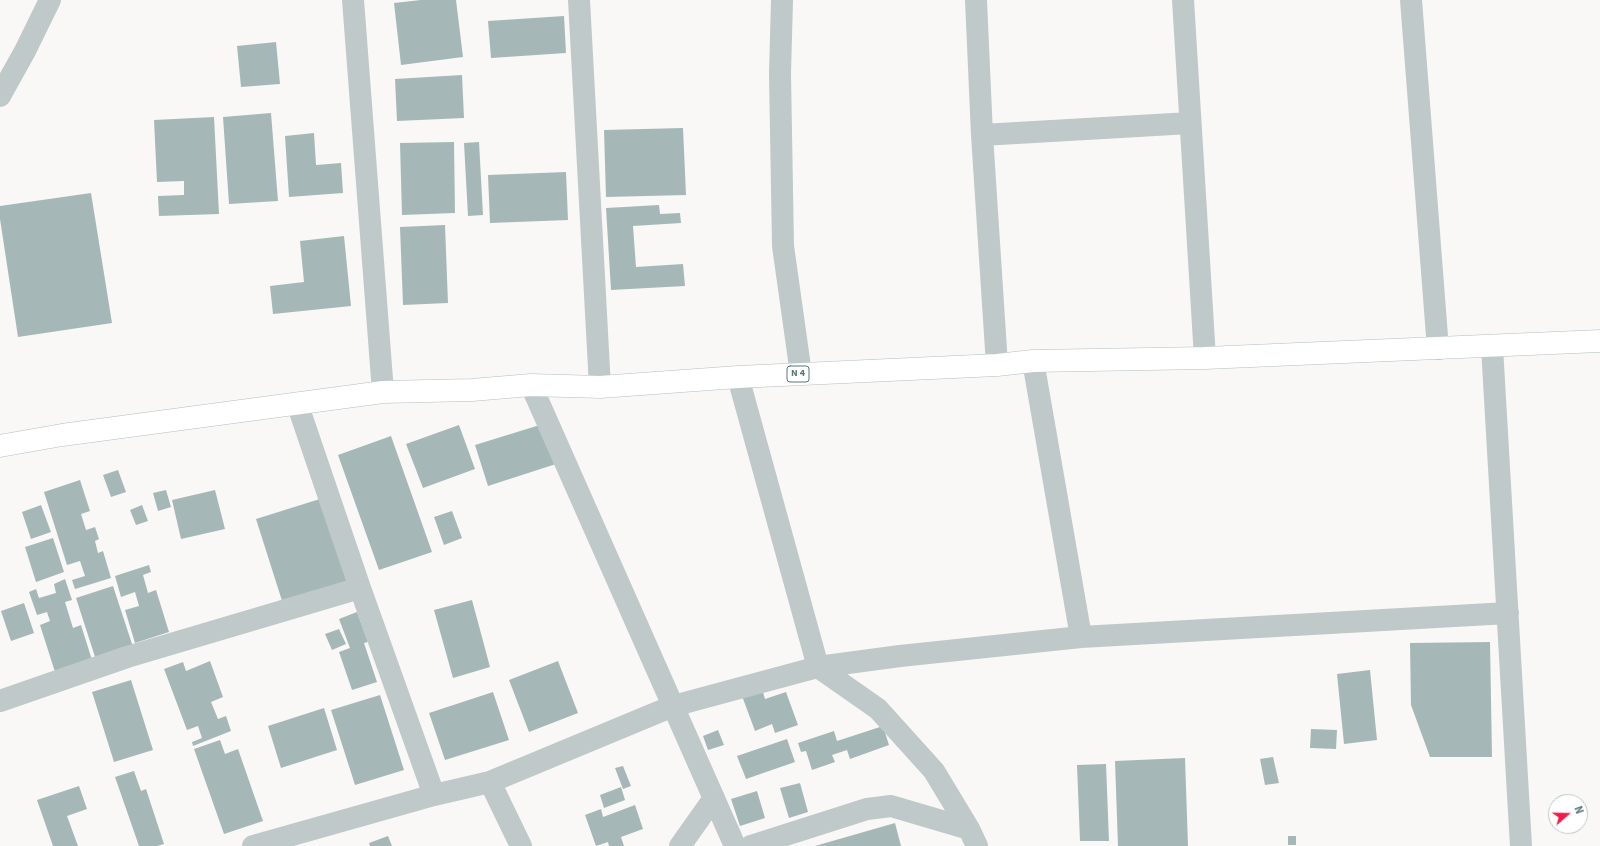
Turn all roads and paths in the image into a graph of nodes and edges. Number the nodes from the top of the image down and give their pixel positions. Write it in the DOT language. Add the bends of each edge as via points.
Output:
graph roads {
  1 [pos="50,0"];
  2 [pos="353,0"];
  3 [pos="579,0"];
  4 [pos="782,0"];
  5 [pos="976,0"];
  6 [pos="1184,0"];
  7 [pos="1411,0"];
  8 [pos="0,96"];
  9 [pos="1190,123"];
  10 [pos="982,135"];
  11 [pos="1600,341"];
  12 [pos="1492,346"];
  13 [pos="1438,349"];
  14 [pos="1205,358"];
  15 [pos="1033,362"];
  16 [pos="997,365"];
  17 [pos="801,374"];
  18 [pos="738,377"];
  19 [pos="531,386"];
  20 [pos="600,387"];
  21 [pos="383,392"];
  22 [pos="297,403"];
  23 [pos="0,446"];
  24 [pos="360,588"];
  25 [pos="1508,613"];
  26 [pos="1081,637"];
  27 [pos="818,668"];
  28 [pos="0,701"];
  29 [pos="674,706"];
  30 [pos="490,782"];
  31 [pos="434,794"];
  32 [pos="714,798"];
  33 [pos="973,837"];
  34 [pos="253,846"];
  35 [pos="521,846"];
  36 [pos="680,846"];
  37 [pos="735,846"];
  38 [pos="751,846"];
  39 [pos="1521,846"];
  1 -- 8 [label="street"];
  2 -- 21 [label="street"];
  3 -- 20 [label="street"];
  4 -- 17 [label="street" via="780,74 783,246"];
  5 -- 10 [label="street"];
  6 -- 9 [label="street"];
  7 -- 13 [label="street"];
  9 -- 10 [label="street"];
  9 -- 14 [label="street"];
  10 -- 16 [label="street"];
  11 -- 12 [label="main road, N 4"];
  12 -- 13 [label="main road, N 4"];
  12 -- 25 [label="street"];
  13 -- 14 [label="main road, N 4"];
  14 -- 15 [label="main road, N 4"];
  15 -- 16 [label="main road, N 4"];
  15 -- 26 [label="street"];
  16 -- 17 [label="main road, N 4"];
  17 -- 18 [label="main road, N 4"];
  18 -- 20 [label="main road, N 4"];
  18 -- 27 [label="street"];
  19 -- 20 [label="main road, N 4"];
  19 -- 21 [label="main road, N 4"];
  19 -- 29 [label="street"];
  21 -- 22 [label="main road, N 4"];
  22 -- 23 [label="main road, N 4" via="62,435"];
  22 -- 24 [label="street"];
  24 -- 28 [label="street" via="127,657"];
  24 -- 31 [label="street"];
  25 -- 26 [label="street"];
  25 -- 39 [label="street"];
  26 -- 27 [label="street" via="900,656"];
  27 -- 29 [label="street"];
  27 -- 33 [label="street" via="878,709 934,771"];
  29 -- 30 [label="street"];
  29 -- 32 [label="street"];
  30 -- 31 [label="street"];
  30 -- 35 [label="street"];
  31 -- 34 [label="street"];
  32 -- 36 [label="street"];
  32 -- 37 [label="street"];
  33 -- 38 [label="street" via="891,806 867,809"];
}
